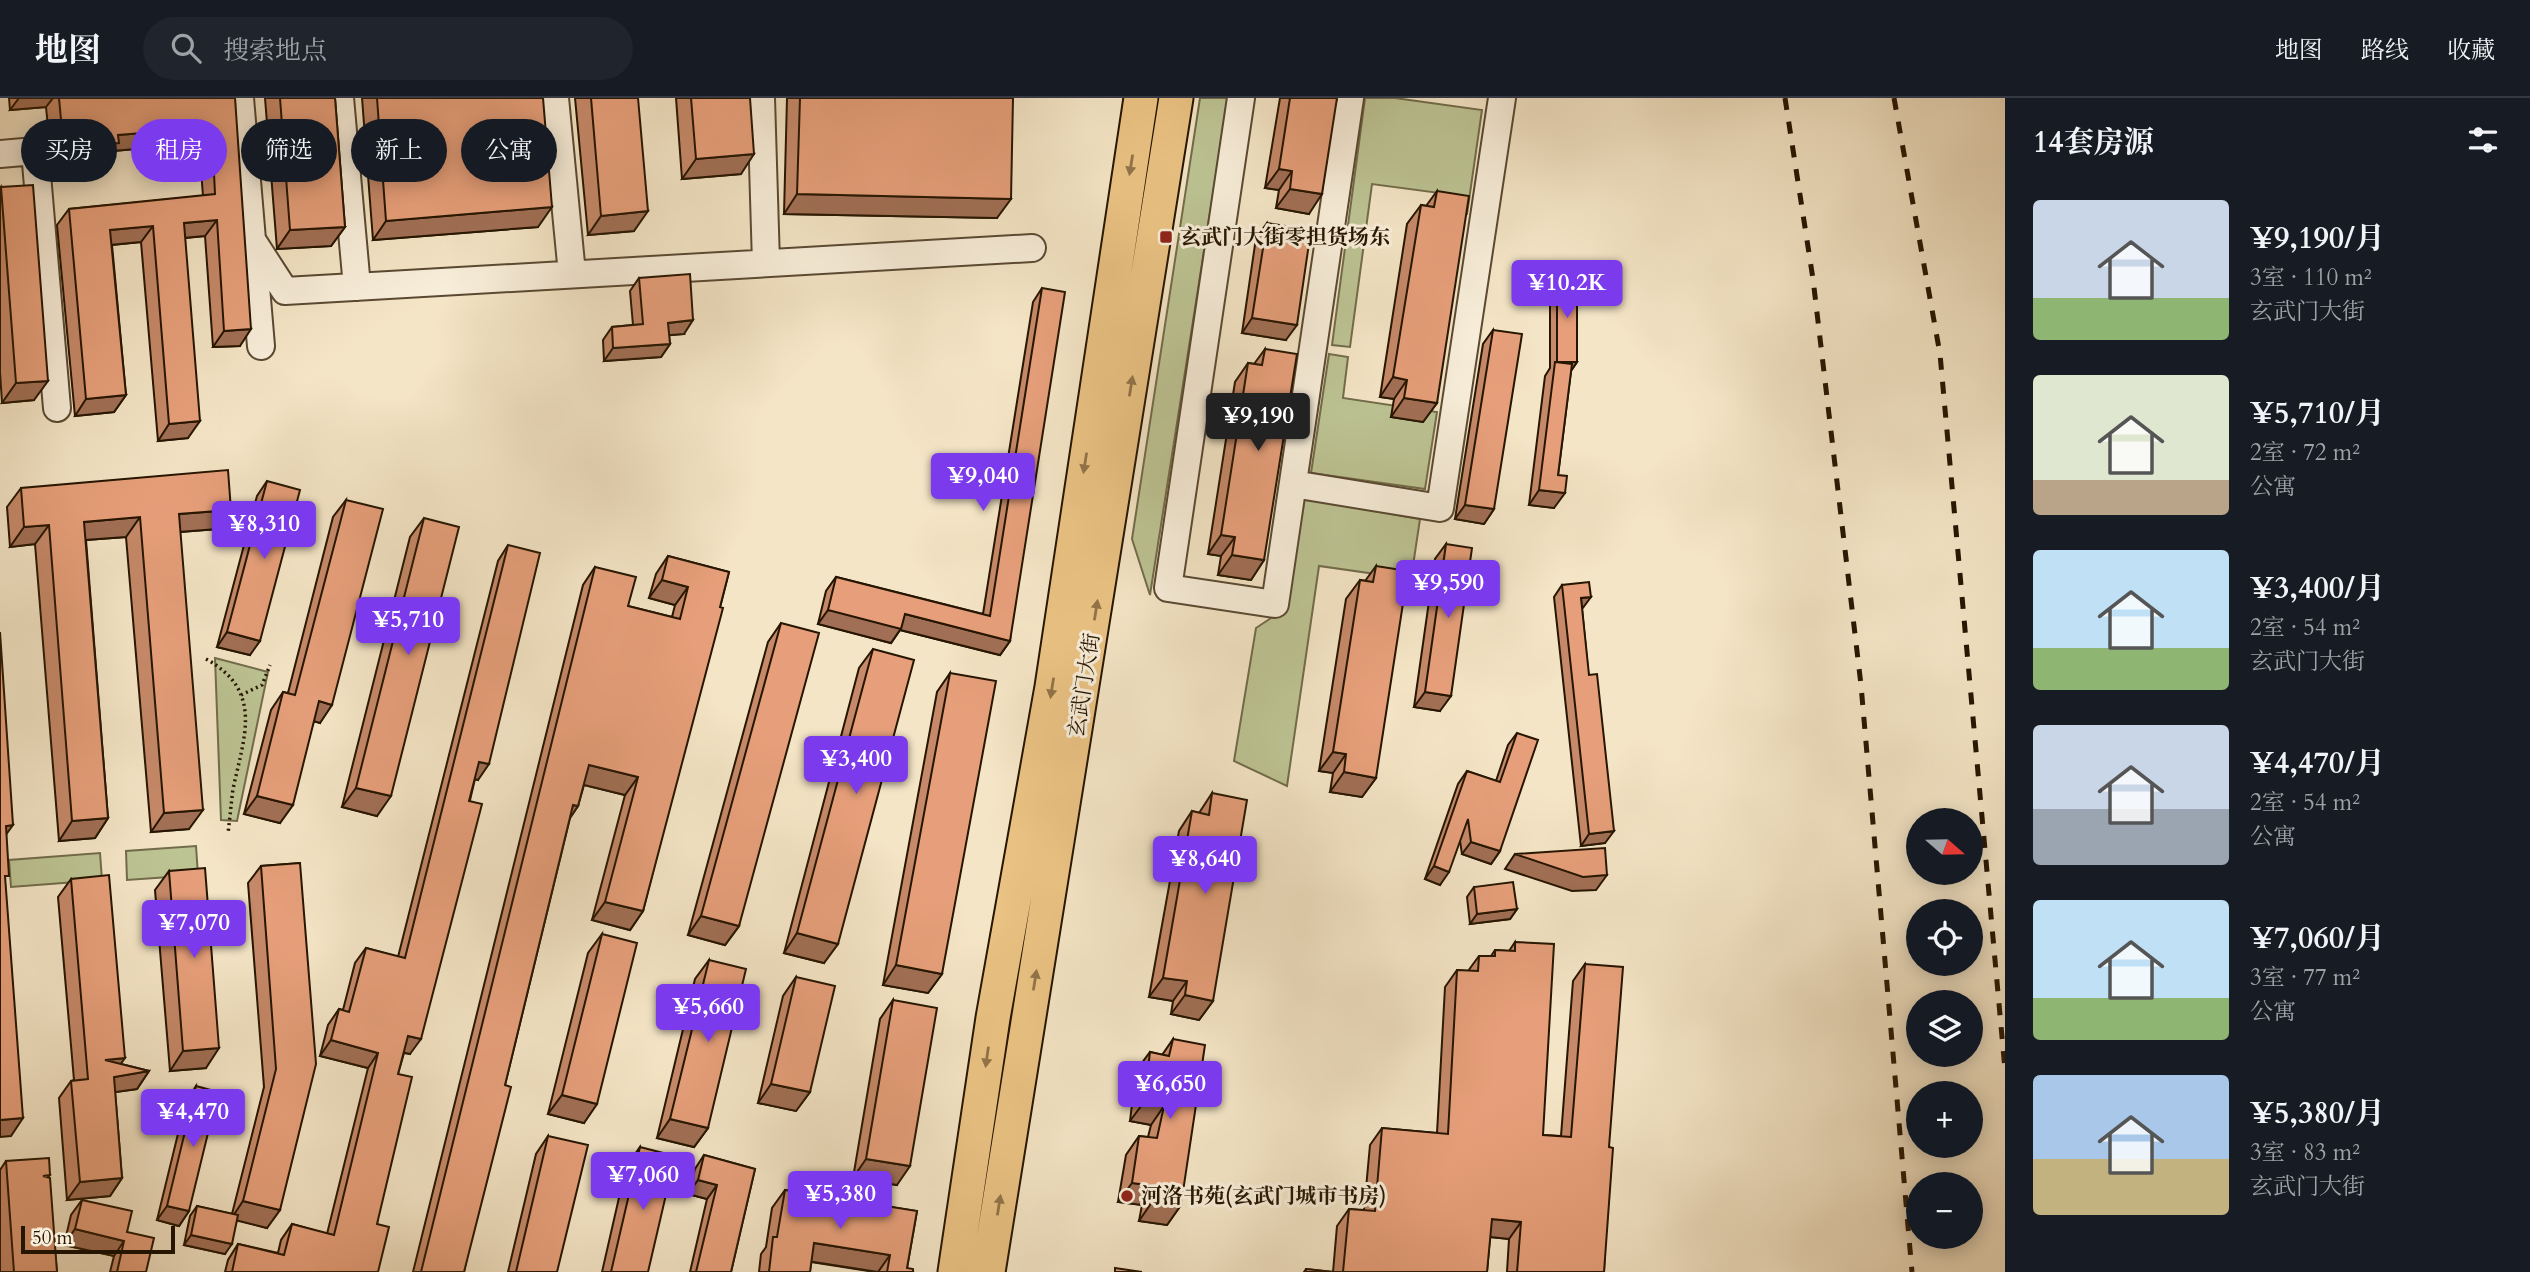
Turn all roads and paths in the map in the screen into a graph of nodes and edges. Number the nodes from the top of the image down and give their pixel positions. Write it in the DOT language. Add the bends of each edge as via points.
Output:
graph roads {
  1 [pos="240,98"];
  2 [pos="340,98"];
  3 [pos="555,98"];
  4 [pos="761,98"];
  5 [pos="1142,98"];
  6 [pos="1176,98"];
  7 [pos="1241,98"];
  8 [pos="1350,98"];
  9 [pos="1502,98"];
  10 [pos="0,154"];
  11 [pos="252,240"];
  12 [pos="1032,248"];
  13 [pos="766,263"];
  14 [pos="572,274"];
  15 [pos="357,287"];
  16 [pos="261,346"];
  17 [pos="57,408"];
  18 [pos="1293,484"];
  19 [pos="206,659"];
  20 [pos="270,665"];
  21 [pos="241,695"];
  22 [pos="228,833"];
  23 [pos="954,1272"];
  24 [pos="988,1272"];
  1 -- 11 [label="lane"];
  2 -- 15 [label="lane"];
  3 -- 14 [label="lane"];
  4 -- 13 [label="lane"];
  5 -- 23 [label="main road, 玄武门大街, one-way" via="1052,687 993,1018"];
  24 -- 6 [label="main road, 玄武门大街, one-way"];
  7 -- 18 [label="lane" via="1168,588 1275,604"];
  8 -- 18 [label="lane"];
  9 -- 18 [label="lane" via="1440,508"];
  10 -- 17 [label="lane" via="35,151"];
  11 -- 15 [label="lane" via="285,291"];
  11 -- 16 [label="lane"];
  12 -- 13 [label="lane"];
  13 -- 14 [label="lane"];
  14 -- 15 [label="lane"];
  19 -- 21 [label="path" via="236,681"];
  20 -- 21 [label="path" via="262,685"];
  21 -- 22 [label="path" via="246,729"];
}
